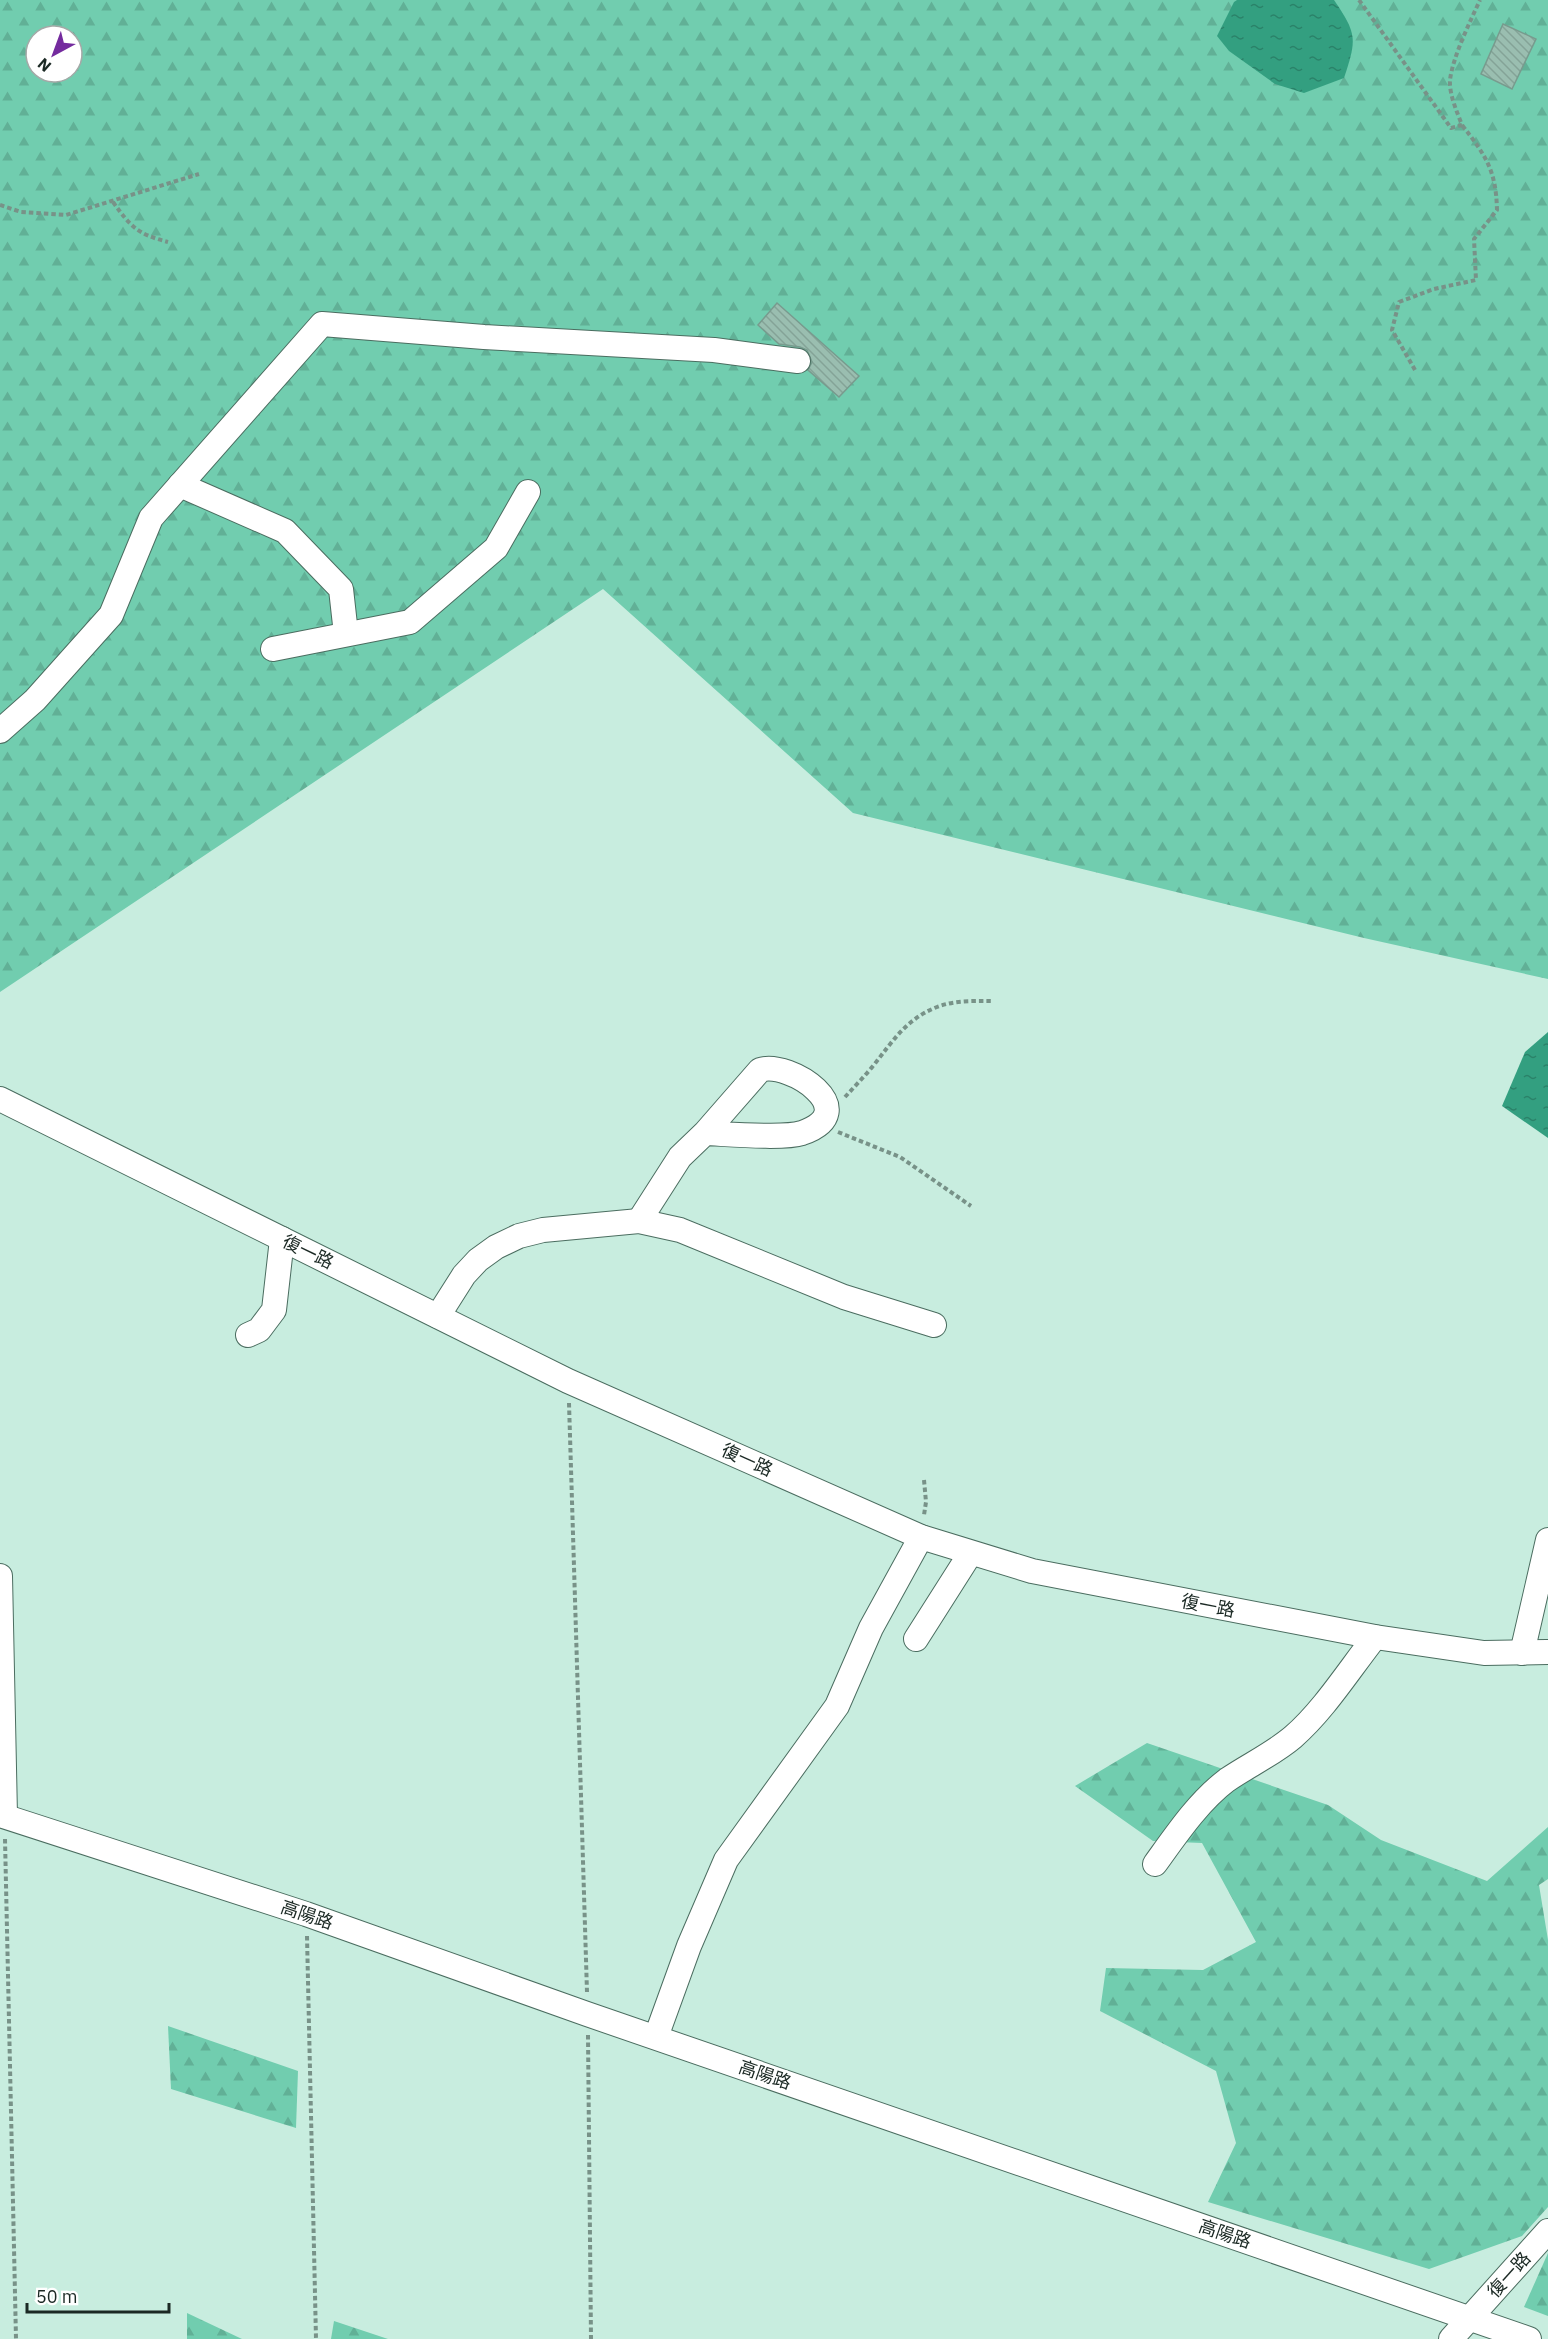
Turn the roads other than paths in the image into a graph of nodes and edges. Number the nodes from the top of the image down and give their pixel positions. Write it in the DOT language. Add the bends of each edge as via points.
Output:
graph roads {
  1 [pos="798,361"];
  2 [pos="180,485"];
  3 [pos="528,492"];
  4 [pos="346,634"];
  5 [pos="273,649"];
  6 [pos="0,730"];
  7 [pos="0,1099"];
  8 [pos="705,1134"];
  9 [pos="639,1221"];
  10 [pos="282,1239"];
  11 [pos="438,1316"];
  12 [pos="934,1325"];
  13 [pos="248,1335"];
  14 [pos="921,1537"];
  15 [pos="1548,1540"];
  16 [pos="970,1554"];
  17 [pos="0,1576"];
  18 [pos="1375,1637"];
  19 [pos="916,1639"];
  20 [pos="1548,1652"];
  21 [pos="1522,1653"];
  22 [pos="2,1816"];
  23 [pos="1155,1864"];
  24 [pos="656,2037"];
  25 [pos="1548,2231"];
  26 [pos="1469,2318"];
  27 [pos="1451,2339"];
  28 [pos="1529,2339"];
  1 -- 2 [label="street" via="714,350 322,324"];
  2 -- 4 [label="street" via="285,531 341,589"];
  2 -- 6 [label="street" via="151,518 111,615 35,700"];
  3 -- 4 [label="street" via="496,548 410,622"];
  4 -- 5 [label="street"];
  7 -- 10 [label="street, 復一路"];
  8 -- 8 [label="street" via="803,1132 822,1119 827,1105 817,1090 768,1067 760,1070"];
  8 -- 9 [label="street" via="680,1157"];
  9 -- 11 [label="street" via="519,1236 478,1260"];
  9 -- 12 [label="street" via="680,1230 844,1297"];
  10 -- 11 [label="street, 復一路"];
  10 -- 13 [label="street" via="274,1310 259,1330"];
  11 -- 14 [label="street, 復一路" via="568,1381"];
  14 -- 16 [label="street, 復一路"];
  14 -- 24 [label="street" via="871,1628 837,1706 726,1860"];
  15 -- 21 [label="street"];
  16 -- 18 [label="street, 復一路" via="1095,1584"];
  16 -- 19 [label="street"];
  17 -- 22 [label="street"];
  18 -- 21 [label="street, 復一路" via="1445,1648"];
  18 -- 23 [label="street" via="1293,1737 1208,1798"];
  20 -- 21 [label="street, 復一路"];
  22 -- 24 [label="street, 高陽路" via="306,1914"];
  24 -- 26 [label="street, 高陽路"];
  25 -- 26 [label="street, 復一路"];
  26 -- 27 [label="street, 復一路"];
  26 -- 28 [label="street, 高陽路"];
}
